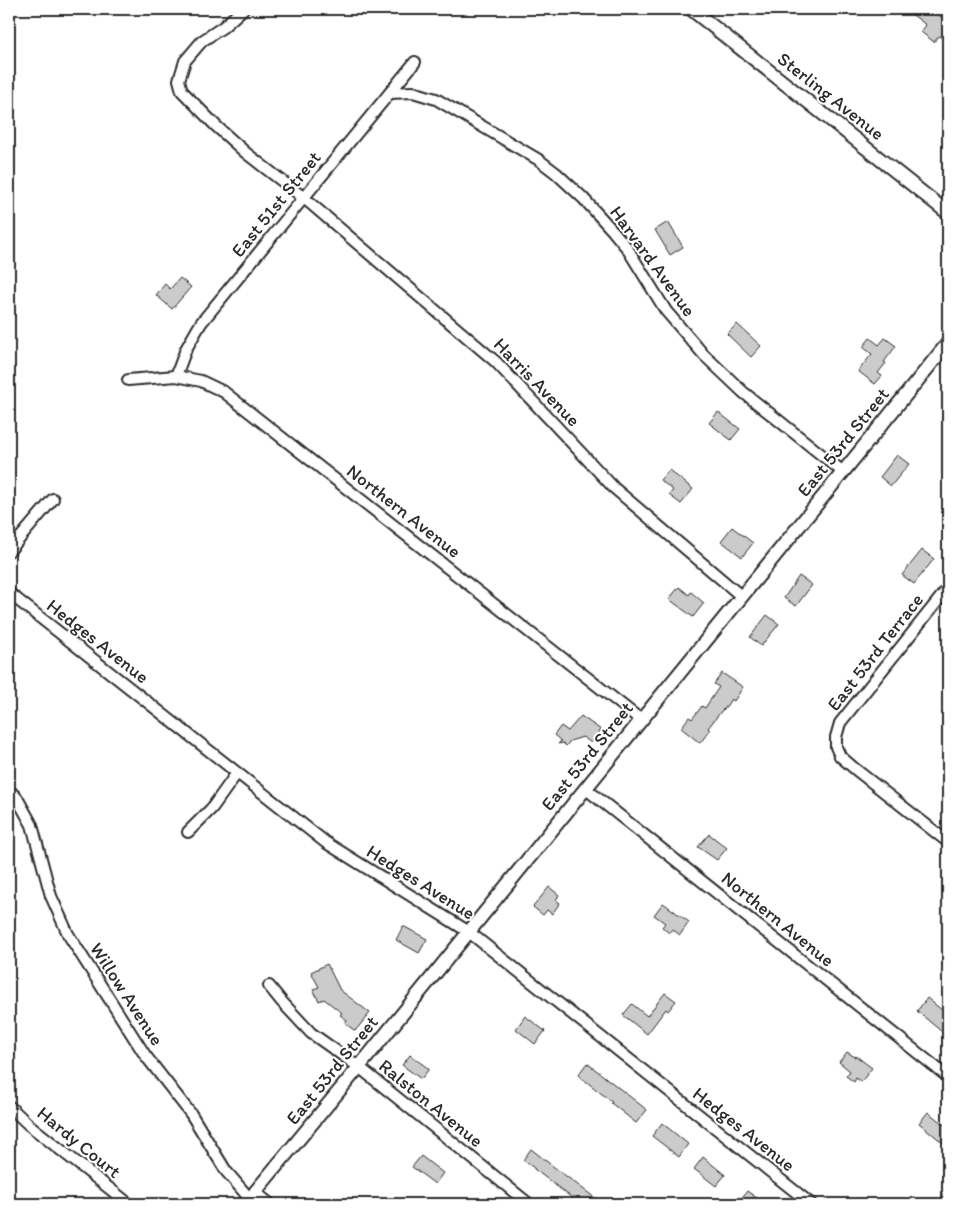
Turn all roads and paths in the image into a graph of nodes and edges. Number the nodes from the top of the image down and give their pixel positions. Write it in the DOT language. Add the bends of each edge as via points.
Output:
graph roads {
  1 [pos="243,9"];
  2 [pos="691,9"];
  3 [pos="415,62"];
  4 [pos="390,93"];
  5 [pos="304,198"];
  6 [pos="948,213"];
  7 [pos="948,343"];
  8 [pos="176,376"];
  9 [pos="128,380"];
  10 [pos="843,472"];
  11 [pos="53,499"];
  12 [pos="9,551"];
  13 [pos="948,588"];
  14 [pos="9,593"];
  15 [pos="741,596"];
  16 [pos="641,720"];
  17 [pos="237,773"];
  18 [pos="585,788"];
  19 [pos="9,790"];
  20 [pos="188,832"];
  21 [pos="948,842"];
  22 [pos="469,932"];
  23 [pos="268,986"];
  24 [pos="359,1067"];
  25 [pos="948,1077"];
  26 [pos="9,1106"];
  27 [pos="250,1198"];
  28 [pos="129,1204"];
  29 [pos="270,1204"];
  30 [pos="529,1204"];
  31 [pos="811,1204"];
  1 -- 5 [label="street, Harris Avenue" via="202,41 185,61 179,80 182,91 246,153"];
  2 -- 6 [label="street, Sterling Avenue"];
  3 -- 4 [label="street, East 51st Street"];
  4 -- 5 [label="street, East 51st Street"];
  4 -- 10 [label="street, Harvard Avenue" via="413,92 436,99 556,173 627,248 666,311 704,355 743,392"];
  5 -- 8 [label="street, East 51st Street" via="201,323"];
  5 -- 15 [label="street, Harris Avenue" via="496,362 614,488"];
  7 -- 10 [label="street, East 53rd Street"];
  8 -- 9 [label="street, Northern Avenue"];
  8 -- 16 [label="street, Northern Avenue" via="201,381 224,392"];
  10 -- 15 [label="street, East 53rd Street"];
  11 -- 12 [label="street"];
  13 -- 21 [label="street, East 53rd Terrace" via="840,723 836,737 840,756"];
  14 -- 17 [label="street, Hedges Avenue"];
  15 -- 16 [label="street, East 53rd Street"];
  16 -- 18 [label="street, East 53rd Street"];
  17 -- 20 [label="street" via="212,808"];
  17 -- 22 [label="street, Hedges Avenue" via="325,842"];
  18 -- 22 [label="street, East 53rd Street"];
  18 -- 25 [label="street, Northern Avenue"];
  19 -- 27 [label="street, Willow Avenue" via="32,825 51,896 68,934 145,1056 191,1114 226,1172"];
  22 -- 24 [label="street, East 53rd Street"];
  22 -- 31 [label="street, Hedges Avenue"];
  23 -- 24 [label="street, Ralston Avenue" via="311,1033"];
  24 -- 27 [label="street, East 53rd Street"];
  24 -- 30 [label="street, Ralston Avenue"];
  26 -- 28 [label="street, Hardy Court"];
  27 -- 29 [label="street, Willow Avenue"];
}
